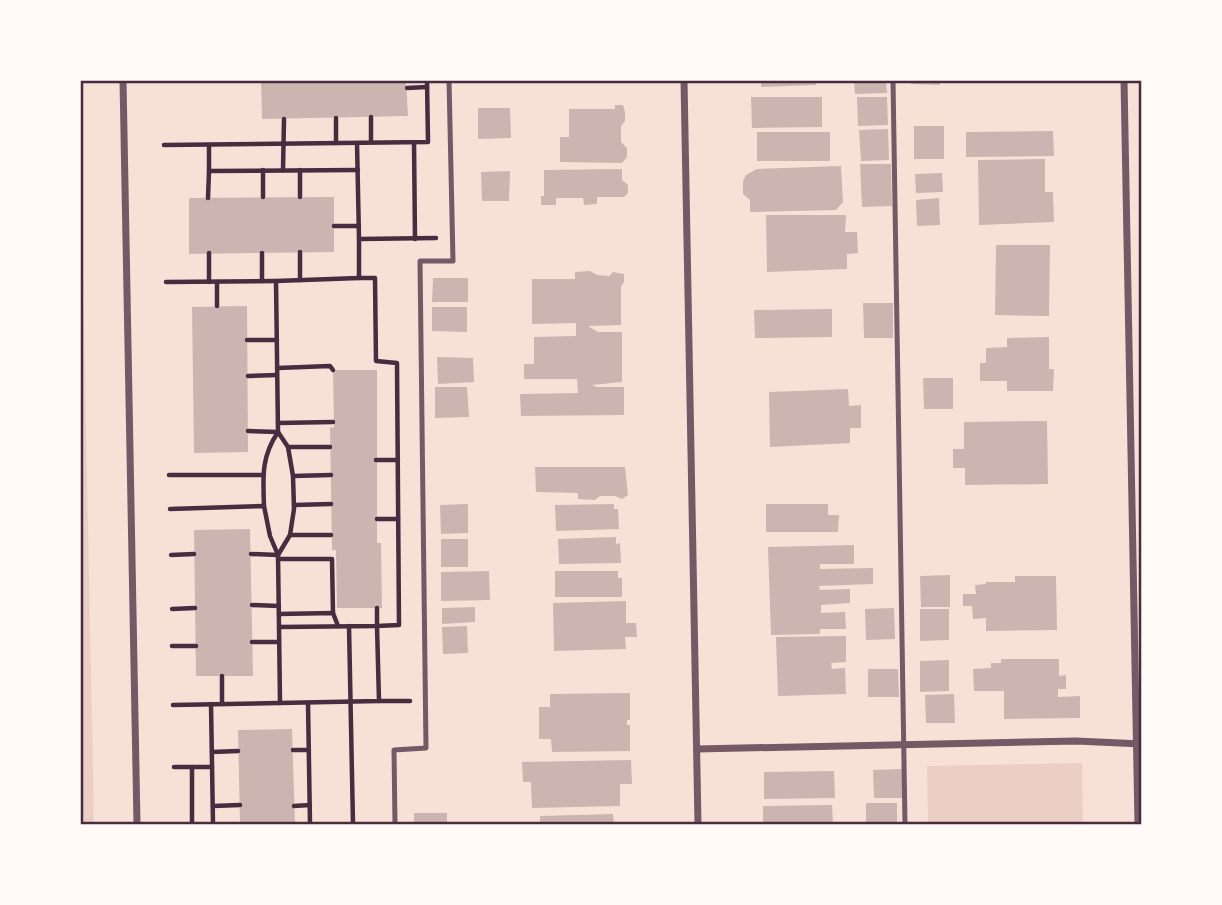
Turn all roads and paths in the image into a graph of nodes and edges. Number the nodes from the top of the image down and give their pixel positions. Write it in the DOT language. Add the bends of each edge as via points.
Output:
graph roads {
  1 [pos="123,80"];
  2 [pos="427,80"];
  3 [pos="449,80"];
  4 [pos="684,80"];
  5 [pos="893,80"];
  6 [pos="1124,80"];
  7 [pos="427,87"];
  8 [pos="407,88"];
  9 [pos="371,117"];
  10 [pos="336,118"];
  11 [pos="284,119"];
  12 [pos="370,142"];
  13 [pos="414,142"];
  14 [pos="337,143"];
  15 [pos="357,143"];
  16 [pos="284,144"];
  17 [pos="164,145"];
  18 [pos="209,145"];
  19 [pos="263,170"];
  20 [pos="283,170"];
  21 [pos="300,170"];
  22 [pos="358,170"];
  23 [pos="209,171"];
  24 [pos="263,197"];
  25 [pos="300,197"];
  26 [pos="208,198"];
  27 [pos="334,226"];
  28 [pos="359,226"];
  29 [pos="453,238"];
  30 [pos="359,239"];
  31 [pos="415,239"];
  32 [pos="300,252"];
  33 [pos="262,253"];
  34 [pos="209,254"];
  35 [pos="359,278"];
  36 [pos="300,280"];
  37 [pos="262,281"];
  38 [pos="276,281"];
  39 [pos="166,282"];
  40 [pos="209,282"];
  41 [pos="218,282"];
  42 [pos="217,306"];
  43 [pos="247,340"];
  44 [pos="277,340"];
  45 [pos="277,368"];
  46 [pos="333,370"];
  47 [pos="277,375"];
  48 [pos="248,376"];
  49 [pos="334,422"];
  50 [pos="278,423"];
  51 [pos="248,431"];
  52 [pos="278,432"];
  53 [pos="288,447"];
  54 [pos="330,447"];
  55 [pos="376,460"];
  56 [pos="398,460"];
  57 [pos="169,475"];
  58 [pos="263,475"];
  59 [pos="331,475"];
  60 [pos="293,476"];
  61 [pos="331,504"];
  62 [pos="293,505"];
  63 [pos="264,506"];
  64 [pos="170,509"];
  65 [pos="377,519"];
  66 [pos="398,519"];
  67 [pos="290,535"];
  68 [pos="331,535"];
  69 [pos="194,554"];
  70 [pos="251,554"];
  71 [pos="171,555"];
  72 [pos="278,557"];
  73 [pos="251,606"];
  74 [pos="279,606"];
  75 [pos="195,608"];
  76 [pos="377,608"];
  77 [pos="172,609"];
  78 [pos="332,613"];
  79 [pos="279,614"];
  80 [pos="279,626"];
  81 [pos="338,626"];
  82 [pos="349,626"];
  83 [pos="377,626"];
  84 [pos="252,642"];
  85 [pos="279,642"];
  86 [pos="172,646"];
  87 [pos="196,646"];
  88 [pos="222,676"];
  89 [pos="425,700"];
  90 [pos="379,701"];
  91 [pos="350,702"];
  92 [pos="280,703"];
  93 [pos="308,703"];
  94 [pos="173,705"];
  95 [pos="211,705"];
  96 [pos="222,705"];
  97 [pos="1139,744"];
  98 [pos="903,746"];
  99 [pos="697,749"];
  100 [pos="293,750"];
  101 [pos="309,750"];
  102 [pos="238,751"];
  103 [pos="212,752"];
  104 [pos="174,766"];
  105 [pos="192,766"];
  106 [pos="212,766"];
  107 [pos="240,805"];
  108 [pos="310,805"];
  109 [pos="212,806"];
  110 [pos="294,806"];
  111 [pos="137,824"];
  112 [pos="192,824"];
  113 [pos="213,824"];
  114 [pos="310,824"];
  115 [pos="353,824"];
  116 [pos="395,824"];
  117 [pos="698,824"];
  118 [pos="905,824"];
  119 [pos="1138,824"];
  1 -- 111 [label="street"];
  2 -- 7 [label="path"];
  3 -- 29 [label="lane"];
  4 -- 99 [label="street"];
  5 -- 98 [label="lane"];
  6 -- 97 [label="street"];
  7 -- 8 [label="path"];
  7 -- 13 [label="path" via="428,142"];
  9 -- 12 [label="path"];
  10 -- 14 [label="path"];
  11 -- 16 [label="path"];
  12 -- 13 [label="path"];
  12 -- 15 [label="path"];
  13 -- 31 [label="path"];
  14 -- 15 [label="path"];
  14 -- 16 [label="path"];
  15 -- 22 [label="path"];
  16 -- 18 [label="path"];
  16 -- 20 [label="path"];
  17 -- 18 [label="path"];
  18 -- 23 [label="path"];
  19 -- 20 [label="path"];
  19 -- 23 [label="path"];
  19 -- 24 [label="path"];
  20 -- 21 [label="path"];
  21 -- 22 [label="path"];
  21 -- 25 [label="path"];
  22 -- 28 [label="path"];
  23 -- 26 [label="path"];
  27 -- 28 [label="path"];
  28 -- 30 [label="path"];
  29 -- 31 [label="path"];
  29 -- 89 [label="lane" via="453,261 420,261"];
  30 -- 31 [label="path"];
  30 -- 35 [label="path"];
  32 -- 36 [label="path"];
  33 -- 37 [label="path"];
  34 -- 40 [label="path"];
  35 -- 36 [label="path"];
  35 -- 56 [label="path" via="375,278 376,361 397,363"];
  36 -- 38 [label="path"];
  37 -- 38 [label="path"];
  37 -- 41 [label="path"];
  38 -- 44 [label="path"];
  39 -- 40 [label="path"];
  40 -- 41 [label="path"];
  41 -- 42 [label="path"];
  43 -- 44 [label="path"];
  44 -- 45 [label="path"];
  45 -- 46 [label="path" via="330,366"];
  45 -- 47 [label="path"];
  47 -- 48 [label="path"];
  47 -- 50 [label="path"];
  49 -- 50 [label="path"];
  50 -- 52 [label="path"];
  51 -- 52 [label="path"];
  52 -- 53 [label="path"];
  52 -- 58 [label="path" via="267,448"];
  53 -- 54 [label="path"];
  53 -- 60 [label="path"];
  55 -- 56 [label="path"];
  56 -- 66 [label="path"];
  57 -- 58 [label="path"];
  58 -- 63 [label="path"];
  59 -- 60 [label="path"];
  60 -- 62 [label="path"];
  61 -- 62 [label="path"];
  62 -- 67 [label="path"];
  63 -- 64 [label="path"];
  63 -- 72 [label="path"];
  65 -- 66 [label="path"];
  66 -- 83 [label="path" via="399,625"];
  67 -- 68 [label="path"];
  67 -- 72 [label="path"];
  69 -- 71 [label="path"];
  70 -- 72 [label="path"];
  72 -- 74 [label="path"];
  72 -- 78 [label="path" via="334,559"];
  73 -- 74 [label="path"];
  74 -- 79 [label="path"];
  75 -- 77 [label="path"];
  76 -- 83 [label="path"];
  78 -- 79 [label="path"];
  78 -- 81 [label="path"];
  79 -- 80 [label="path"];
  80 -- 81 [label="path"];
  80 -- 85 [label="path"];
  81 -- 82 [label="path"];
  82 -- 83 [label="path"];
  82 -- 91 [label="path"];
  83 -- 90 [label="path"];
  84 -- 85 [label="path"];
  85 -- 92 [label="path"];
  86 -- 87 [label="path"];
  88 -- 96 [label="path"];
  89 -- 90 [label="path"];
  89 -- 116 [label="lane" via="426,748 394,750"];
  90 -- 91 [label="path"];
  91 -- 93 [label="path"];
  91 -- 115 [label="path"];
  92 -- 93 [label="path"];
  92 -- 96 [label="path"];
  93 -- 101 [label="path"];
  94 -- 95 [label="path"];
  95 -- 96 [label="path"];
  95 -- 103 [label="path"];
  97 -- 98 [label="street" via="1076,741"];
  97 -- 119 [label="street"];
  98 -- 99 [label="street"];
  98 -- 118 [label="lane"];
  99 -- 117 [label="street"];
  100 -- 101 [label="path"];
  101 -- 108 [label="path"];
  102 -- 103 [label="path"];
  103 -- 106 [label="path"];
  104 -- 105 [label="path"];
  105 -- 106 [label="path"];
  105 -- 112 [label="path"];
  106 -- 109 [label="path"];
  107 -- 109 [label="path"];
  108 -- 110 [label="path"];
  108 -- 114 [label="path"];
  109 -- 113 [label="path"];
}
